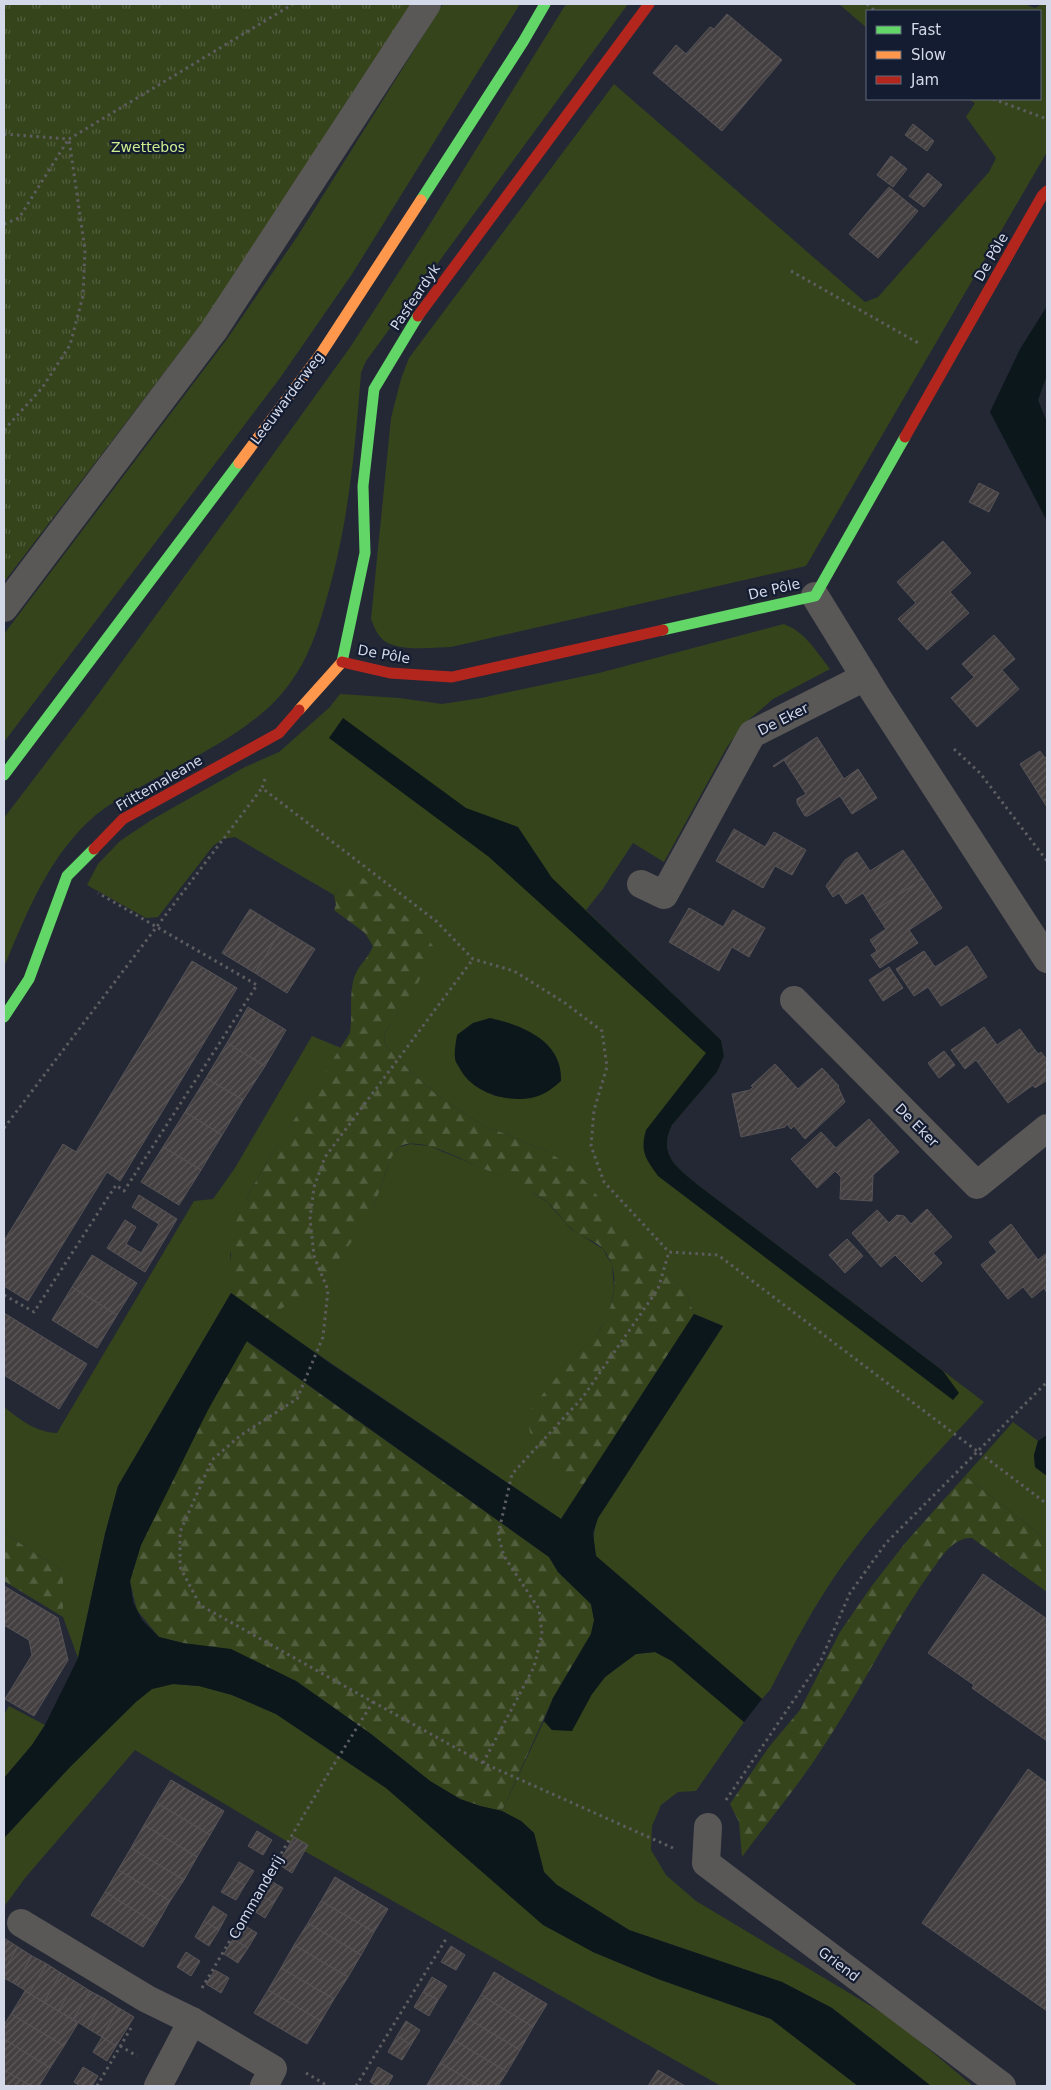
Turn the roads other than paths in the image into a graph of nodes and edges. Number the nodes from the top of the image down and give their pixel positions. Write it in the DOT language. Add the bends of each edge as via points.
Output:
graph roads {
  1 [pos="427,4"];
  2 [pos="546,4"];
  3 [pos="649,4"];
  4 [pos="1047,192"];
  5 [pos="815,596"];
  6 [pos="4,608"];
  7 [pos="342,662"];
  8 [pos="865,677"];
  9 [pos="4,774"];
  10 [pos="641,884"];
  11 [pos="1047,959"];
  12 [pos="794,1000"];
  13 [pos="4,1016"];
  14 [pos="1047,1128"];
  15 [pos="708,1827"];
  16 [pos="21,1922"];
  17 [pos="192,2021"];
  18 [pos="158,2086"];
  19 [pos="264,2086"];
  20 [pos="1002,2086"];
  1 -- 6 [label="street" via="214,330"];
  2 -- 9 [label="street, Leeuwarderweg" via="322,352"];
  3 -- 7 [label="street, Pasfeardyk" via="419,314 374,389 363,486 365,553"];
  4 -- 5 [label="street, De Pôle"];
  5 -- 7 [label="street, De Pôle" via="452,677 390,673"];
  5 -- 8 [label="street"];
  7 -- 13 [label="street, Frittemaleane" via="279,733 123,819 68,876 30,979"];
  8 -- 10 [label="street, De Eker" via="752,734 664,895"];
  8 -- 11 [label="street"];
  12 -- 14 [label="street, De Eker" via="978,1185"];
  15 -- 20 [label="street, Griend" via="706,1863"];
  16 -- 17 [label="street" via="147,2000"];
  17 -- 18 [label="street"];
  17 -- 19 [label="street" via="273,2069"];
}
